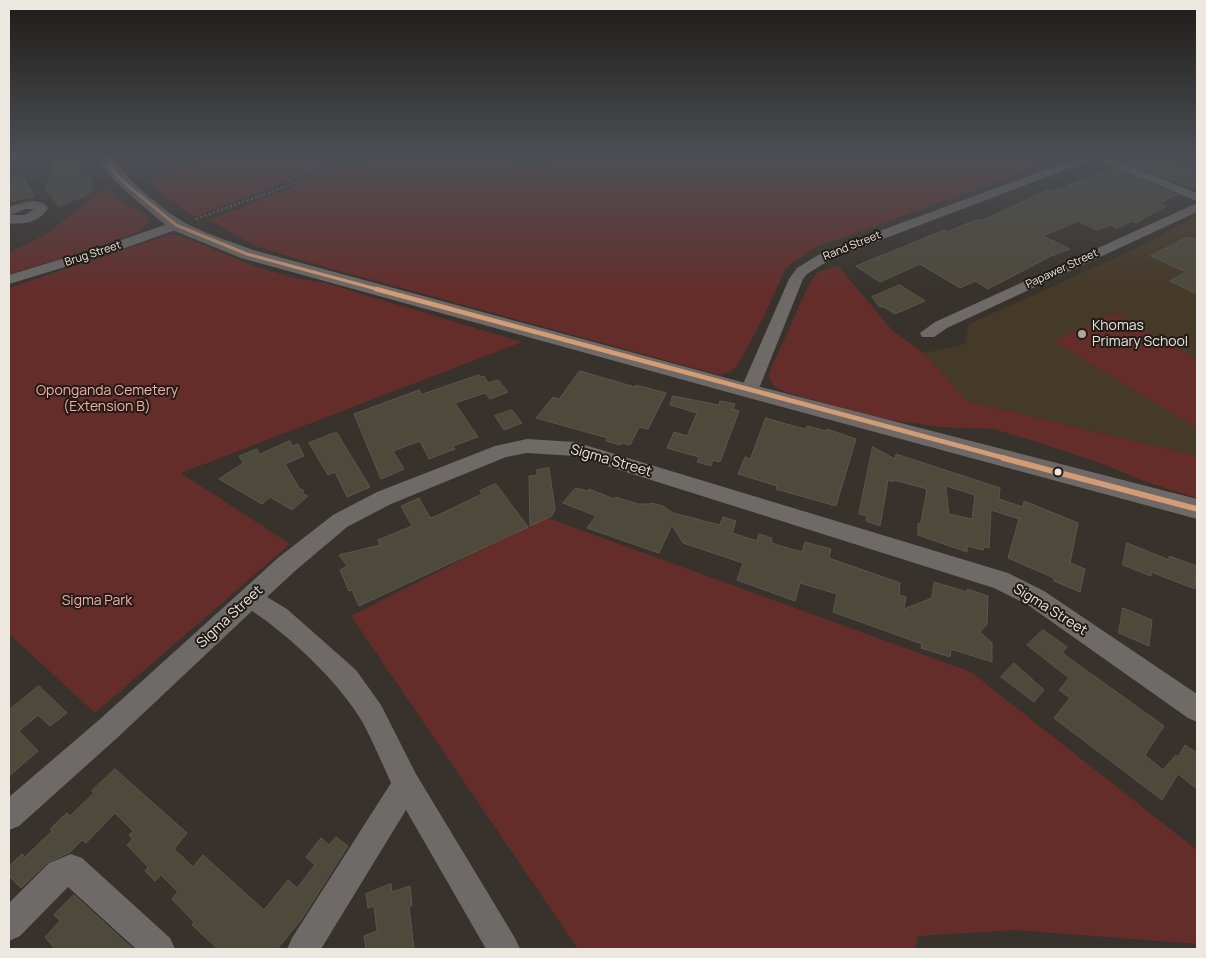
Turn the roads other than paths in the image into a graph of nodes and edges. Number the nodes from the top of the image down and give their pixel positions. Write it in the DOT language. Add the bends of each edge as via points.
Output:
graph roads {
  1 [pos="150,204"];
  2 [pos="963,204"];
  3 [pos="1197,207"];
  4 [pos="176,225"];
  5 [pos="9,280"];
  6 [pos="928,333"];
  7 [pos="749,391"];
  8 [pos="1197,509"];
  9 [pos="250,598"];
  10 [pos="1197,709"];
  11 [pos="406,784"];
  12 [pos="9,816"];
  13 [pos="9,925"];
  14 [pos="312,943"];
  15 [pos="159,949"];
  16 [pos="504,949"];
  1 -- 4 [label="main road"];
  2 -- 7 [label="street, Rand Street" via="859,242 814,262 802,271"];
  3 -- 6 [label="street, Papawer Street" via="941,324"];
  4 -- 5 [label="street, Brug Street"];
  4 -- 7 [label="main road" via="247,254"];
  7 -- 8 [label="main road"];
  9 -- 10 [label="street, Sigma Street" via="321,535 384,498 502,451 527,446 575,449 1000,580 1036,598"];
  9 -- 11 [label="street" via="279,616 346,678 372,714"];
  9 -- 12 [label="street, Sigma Street"];
  11 -- 14 [label="street"];
  11 -- 16 [label="street"];
  13 -- 15 [label="street" via="60,874 71,870"];
}
